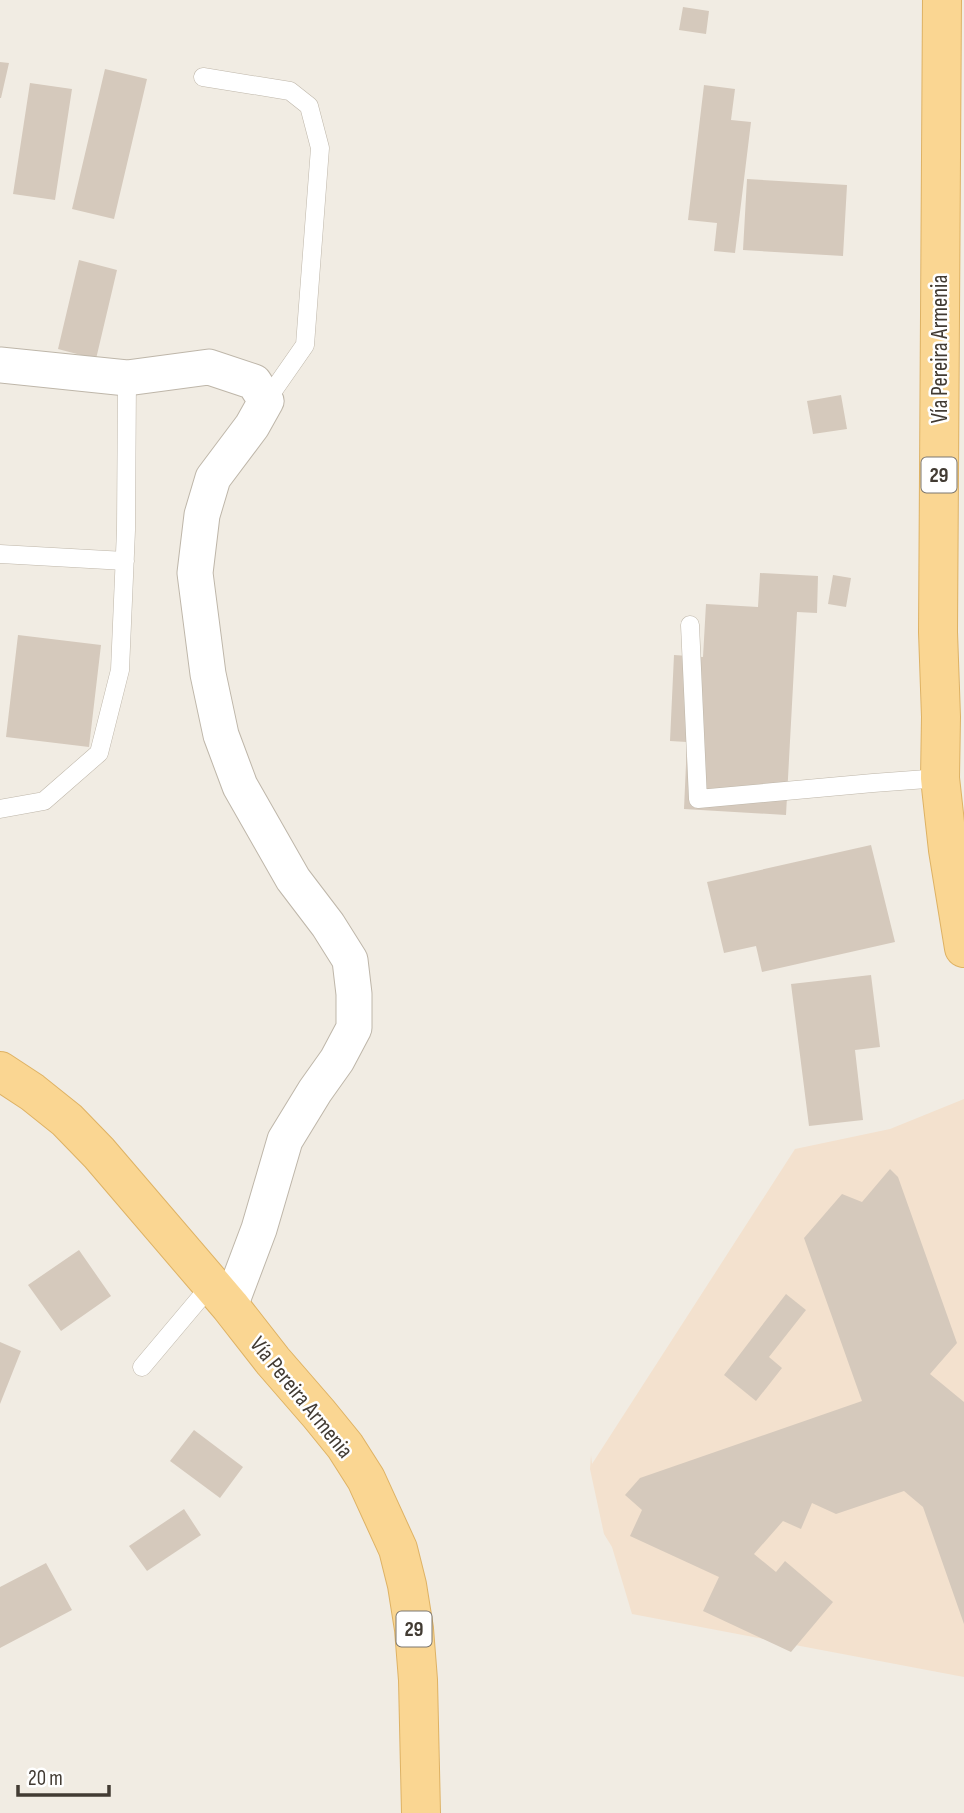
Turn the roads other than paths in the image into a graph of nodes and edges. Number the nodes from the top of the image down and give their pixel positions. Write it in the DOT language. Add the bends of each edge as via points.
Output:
graph roads {
  1 [pos="942,0"];
  2 [pos="203,78"];
  3 [pos="0,365"];
  4 [pos="127,378"];
  5 [pos="266,401"];
  6 [pos="0,554"];
  7 [pos="124,561"];
  8 [pos="690,625"];
  9 [pos="940,778"];
  10 [pos="0,809"];
  11 [pos="964,948"];
  12 [pos="0,1071"];
  13 [pos="220,1296"];
  14 [pos="142,1367"];
  15 [pos="421,1813"];
  1 -- 9 [label="main road, Vía Pereira Armenia / 29"];
  2 -- 5 [label="lane" via="290,91 309,106 320,148 305,345"];
  3 -- 4 [label="street"];
  4 -- 5 [label="street" via="209,368 254,382"];
  4 -- 7 [label="lane"];
  5 -- 13 [label="street" via="213,478 202,515 195,573 208,674 221,735 240,786 293,878 350,960 354,1028 285,1140 259,1229"];
  6 -- 7 [label="lane"];
  7 -- 10 [label="lane" via="120,670 99,753 44,802"];
  8 -- 9 [label="lane" via="698,799"];
  9 -- 11 [label="main road, Vía Pereira Armenia / 29"];
  12 -- 13 [label="main road, Vía Pereira Armenia / 29" via="67,1120"];
  13 -- 14 [label="lane"];
  13 -- 15 [label="main road, Vía Pereira Armenia / 29" via="345,1446 366,1479 398,1549 417,1667"];
}
